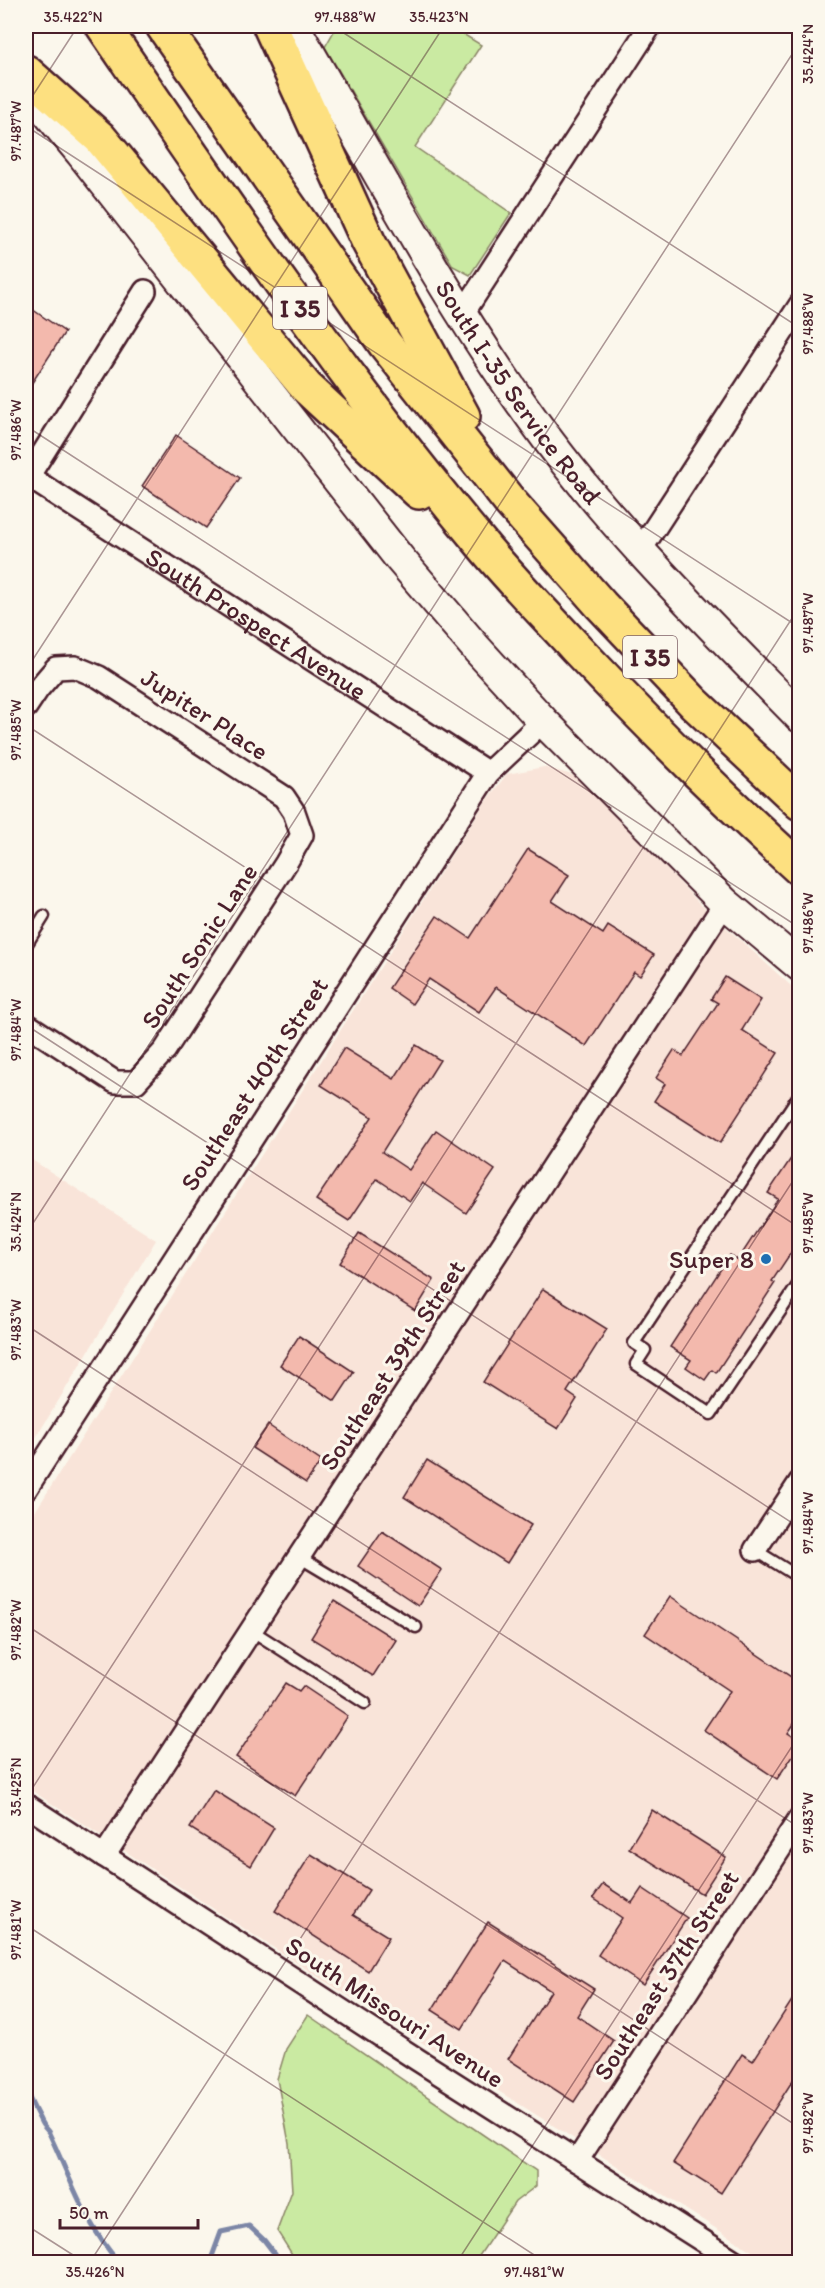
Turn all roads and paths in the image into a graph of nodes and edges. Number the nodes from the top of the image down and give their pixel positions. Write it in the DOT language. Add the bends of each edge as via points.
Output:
graph roads {
  1 [pos="103,26"];
  2 [pos="163,26"];
  3 [pos="270,26"];
  4 [pos="650,26"];
  5 [pos="305,32"];
  6 [pos="26,72"];
  7 [pos="26,86"];
  8 [pos="145,291"];
  9 [pos="800,305"];
  10 [pos="462,315"];
  11 [pos="26,477"];
  12 [pos="510,502"];
  13 [pos="640,551"];
  14 [pos="512,579"];
  15 [pos="26,707"];
  16 [pos="800,717"];
  17 [pos="543,721"];
  18 [pos="488,773"];
  19 [pos="800,803"];
  20 [pos="302,835"];
  21 [pos="800,869"];
  22 [pos="725,903"];
  23 [pos="44,916"];
  24 [pos="26,945"];
  25 [pos="800,966"];
  26 [pos="26,1024"];
  27 [pos="800,1094"];
  28 [pos="800,1282"];
  29 [pos="800,1482"];
  30 [pos="26,1489"];
  31 [pos="755,1550"];
  32 [pos="299,1557"];
  33 [pos="800,1578"];
  34 [pos="417,1627"];
  35 [pos="251,1630"];
  36 [pos="365,1703"];
  37 [pos="26,1805"];
  38 [pos="800,1818"];
  39 [pos="104,1856"];
  40 [pos="577,2161"];
  41 [pos="736,2262"];
  1 -- 14 [label="highway, I 35" via="362,393"];
  2 -- 12 [label="highway, I 35" via="386,344"];
  3 -- 12 [label="highway" via="368,241"];
  4 -- 10 [label="street"];
  5 -- 10 [label="main road, South I-35 Service Road"];
  6 -- 14 [label="highway" via="100,138 306,387"];
  7 -- 17 [label="main road" via="400,559"];
  8 -- 11 [label="street"];
  9 -- 13 [label="street"];
  10 -- 13 [label="main road, South I-35 Service Road" via="530,417"];
  11 -- 18 [label="street, South Prospect Avenue"];
  12 -- 19 [label="highway, I 35" via="671,679"];
  13 -- 16 [label="main road, South I-35 Service Road"];
  14 -- 21 [label="highway, I 35" via="640,716"];
  15 -- 20 [label="street, Jupiter Place" via="57,668 75,667 99,677 284,797"];
  17 -- 18 [label="street, Southeast 40th Street"];
  17 -- 22 [label="main road"];
  18 -- 30 [label="street, Southeast 40th Street"];
  20 -- 26 [label="street, South Sonic Lane" via="165,1050 136,1082 116,1082"];
  22 -- 25 [label="main road"];
  22 -- 32 [label="street, Southeast 39th Street"];
  23 -- 24 [label="lane"];
  27 -- 28 [label="lane" via="634,1343 645,1350 636,1364 711,1414"];
  29 -- 31 [label="street"];
  31 -- 33 [label="lane"];
  32 -- 34 [label="lane"];
  32 -- 35 [label="street, Southeast 39th Street"];
  35 -- 36 [label="lane"];
  35 -- 39 [label="street, Southeast 39th Street"];
  37 -- 39 [label="street, South Missouri Avenue"];
  38 -- 40 [label="street, Southeast 37th Street"];
  39 -- 40 [label="street, South Missouri Avenue"];
  40 -- 41 [label="street, South Missouri Avenue"];
}
